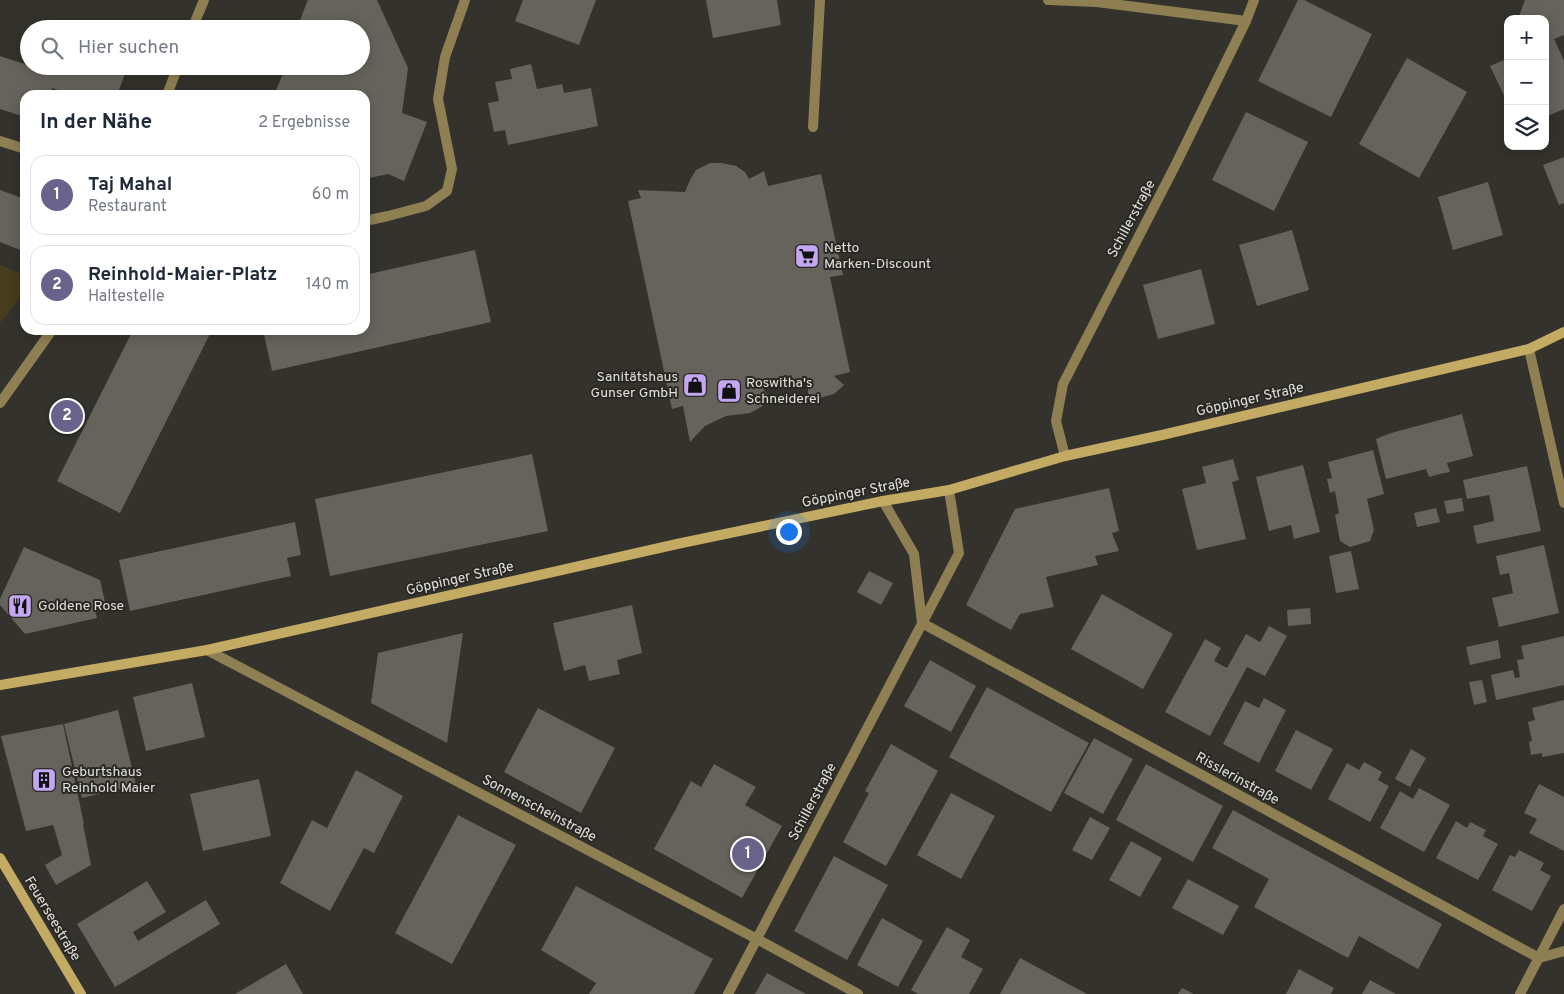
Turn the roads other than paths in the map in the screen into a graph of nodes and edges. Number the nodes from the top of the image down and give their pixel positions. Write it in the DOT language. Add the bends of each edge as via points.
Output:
graph roads {
  1 [pos="204,0"];
  2 [pos="465,0"];
  3 [pos="820,0"];
  4 [pos="1048,0"];
  5 [pos="1254,0"];
  6 [pos="1097,1"];
  7 [pos="196,20"];
  8 [pos="1246,21"];
  9 [pos="175,75"];
  10 [pos="169,90"];
  11 [pos="813,127"];
  12 [pos="0,141"];
  13 [pos="20,147"];
  14 [pos="370,220"];
  15 [pos="1564,332"];
  16 [pos="48,335"];
  17 [pos="1529,349"];
  18 [pos="0,403"];
  19 [pos="1065,456"];
  20 [pos="948,490"];
  21 [pos="883,501"];
  22 [pos="1564,503"];
  23 [pos="922,623"];
  24 [pos="207,650"];
  25 [pos="0,685"];
  26 [pos="0,858"];
  27 [pos="1564,909"];
  28 [pos="757,939"];
  29 [pos="1564,951"];
  30 [pos="1539,958"];
  31 [pos="81,994"];
  32 [pos="728,994"];
  33 [pos="858,994"];
  34 [pos="1520,994"];
  1 -- 7 [label="street"];
  2 -- 14 [label="street" via="445,57 438,98 452,169 447,191 426,206"];
  3 -- 11 [label="street"];
  4 -- 6 [label="street"];
  5 -- 8 [label="street, Schillerstraße"];
  6 -- 8 [label="street"];
  8 -- 19 [label="street, Schillerstraße" via="1063,384 1056,421"];
  9 -- 10 [label="street"];
  12 -- 13 [label="street"];
  15 -- 17 [label="main road, Göppinger Straße"];
  16 -- 18 [label="street"];
  17 -- 19 [label="main road, Göppinger Straße"];
  17 -- 22 [label="street"];
  19 -- 20 [label="main road, Göppinger Straße"];
  20 -- 21 [label="main road, Göppinger Straße"];
  20 -- 23 [label="street, Schillerstraße" via="959,553"];
  21 -- 23 [label="street" via="914,554"];
  21 -- 24 [label="main road, Göppinger Straße"];
  23 -- 28 [label="street, Schillerstraße"];
  23 -- 30 [label="street, Risslerinstraße"];
  24 -- 25 [label="main road, Göppinger Straße"];
  24 -- 28 [label="street, Sonnenscheinstraße"];
  26 -- 31 [label="main road, Feuerseestraße"];
  27 -- 30 [label="street"];
  28 -- 32 [label="street, Schillerstraße"];
  28 -- 33 [label="street, Sonnenscheinstraße"];
  29 -- 30 [label="street"];
  30 -- 34 [label="street"];
}
